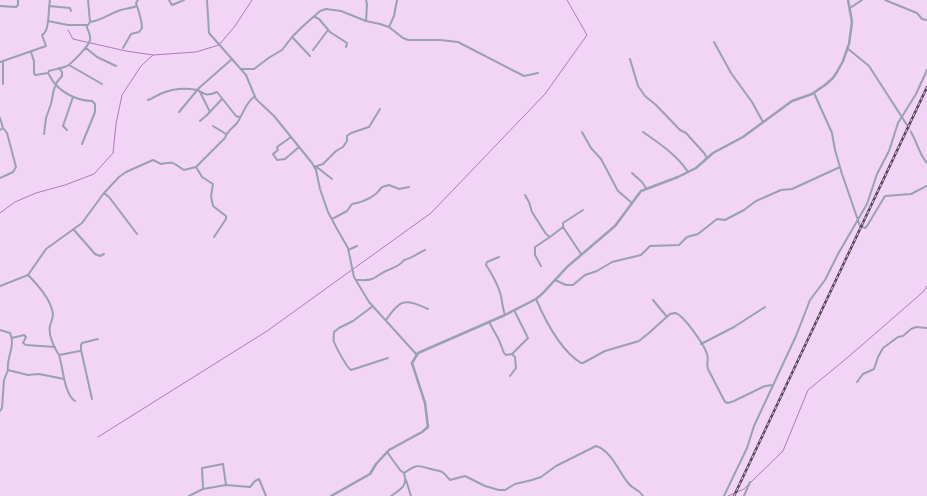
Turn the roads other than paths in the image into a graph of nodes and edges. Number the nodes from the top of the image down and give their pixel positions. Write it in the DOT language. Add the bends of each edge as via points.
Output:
graph roads {
  1 [pos="18,0"];
  2 [pos="50,0"];
  3 [pos="88,0"];
  4 [pos="138,0"];
  5 [pos="169,0"];
  6 [pos="184,0"];
  7 [pos="207,0"];
  8 [pos="366,0"];
  9 [pos="397,0"];
  10 [pos="848,0"];
  11 [pos="862,0"];
  12 [pos="885,0"];
  13 [pos="0,6"];
  14 [pos="49,6"];
  15 [pos="137,6"];
  16 [pos="850,8"];
  17 [pos="71,11"];
  18 [pos="315,17"];
  19 [pos="927,20"];
  20 [pos="48,21"];
  21 [pos="366,21"];
  22 [pos="90,22"];
  23 [pos="86,25"];
  24 [pos="389,27"];
  25 [pos="328,30"];
  26 [pos="292,36"];
  27 [pos="714,42"];
  28 [pos="346,47"];
  29 [pos="86,48"];
  30 [pos="123,48"];
  31 [pos="847,48"];
  32 [pos="313,50"];
  33 [pos="31,52"];
  34 [pos="310,56"];
  35 [pos="232,59"];
  36 [pos="630,59"];
  37 [pos="1,62"];
  38 [pos="69,65"];
  39 [pos="116,66"];
  40 [pos="59,68"];
  41 [pos="242,69"];
  42 [pos="927,70"];
  43 [pos="48,73"];
  44 [pos="538,73"];
  45 [pos="2,84"];
  46 [pos="102,84"];
  47 [pos="56,85"];
  48 [pos="199,90"];
  49 [pos="814,93"];
  50 [pos="73,97"];
  51 [pos="254,97"];
  52 [pos="222,99"];
  53 [pos="148,100"];
  54 [pos="380,109"];
  55 [pos="179,112"];
  56 [pos="210,112"];
  57 [pos="240,117"];
  58 [pos="901,117"];
  59 [pos="0,118"];
  60 [pos="200,121"];
  61 [pos="763,122"];
  62 [pos="907,125"];
  63 [pos="213,126"];
  64 [pos="3,128"];
  65 [pos="0,130"];
  66 [pos="67,130"];
  67 [pos="582,132"];
  68 [pos="643,132"];
  69 [pos="911,132"];
  70 [pos="44,134"];
  71 [pos="226,134"];
  72 [pos="291,137"];
  73 [pos="82,144"];
  74 [pos="300,147"];
  75 [pos="707,158"];
  76 [pos="927,162"];
  77 [pos="196,167"];
  78 [pos="314,167"];
  79 [pos="840,168"];
  80 [pos="688,172"];
  81 [pos="632,174"];
  82 [pos="0,178"];
  83 [pos="332,180"];
  84 [pos="927,186"];
  85 [pos="409,187"];
  86 [pos="646,188"];
  87 [pos="104,193"];
  88 [pos="525,196"];
  89 [pos="632,203"];
  90 [pos="583,210"];
  91 [pos="332,219"];
  92 [pos="858,221"];
  93 [pos="562,227"];
  94 [pos="74,230"];
  95 [pos="137,234"];
  96 [pos="214,237"];
  97 [pos="550,237"];
  98 [pos="357,246"];
  99 [pos="348,250"];
  100 [pos="425,250"];
  101 [pos="104,254"];
  102 [pos="581,254"];
  103 [pos="499,257"];
  104 [pos="541,266"];
  105 [pos="28,275"];
  106 [pos="356,280"];
  107 [pos="555,280"];
  108 [pos="0,286"];
  109 [pos="536,299"];
  110 [pos="653,300"];
  111 [pos="373,306"];
  112 [pos="765,307"];
  113 [pos="428,309"];
  114 [pos="514,310"];
  115 [pos="505,315"];
  116 [pos="667,317"];
  117 [pos="386,320"];
  118 [pos="489,322"];
  119 [pos="927,328"];
  120 [pos="0,330"];
  121 [pos="12,338"];
  122 [pos="98,339"];
  123 [pos="701,344"];
  124 [pos="55,346"];
  125 [pos="81,350"];
  126 [pos="512,354"];
  127 [pos="59,355"];
  128 [pos="417,355"];
  129 [pos="388,358"];
  130 [pos="8,370"];
  131 [pos="510,376"];
  132 [pos="64,379"];
  133 [pos="857,382"];
  134 [pos="773,385"];
  135 [pos="92,399"];
  136 [pos="75,402"];
  137 [pos="0,411"];
  138 [pos="386,452"];
  139 [pos="404,473"];
  140 [pos="406,479"];
  141 [pos="750,482"];
  142 [pos="226,485"];
  143 [pos="204,489"];
  144 [pos="189,496"];
  145 [pos="266,496"];
  146 [pos="331,496"];
  147 [pos="391,496"];
  148 [pos="411,496"];
  149 [pos="643,496"];
  150 [pos="724,496"];
  151 [pos="744,496"];
  1 -- 13 [label="street" via="16,7"];
  2 -- 14 [label="street"];
  3 -- 22 [label="street"];
  4 -- 15 [label="street"];
  5 -- 6 [label="street" via="172,5"];
  7 -- 35 [label="street" via="210,33"];
  8 -- 21 [label="street"];
  9 -- 24 [label="street"];
  10 -- 16 [label="street"];
  11 -- 16 [label="street"];
  12 -- 19 [label="street"];
  14 -- 17 [label="street" via="70,8"];
  14 -- 20 [label="street"];
  15 -- 22 [label="street"];
  15 -- 30 [label="street" via="142,28 139,32 131,34"];
  16 -- 31 [label="street" via="852,28"];
  18 -- 21 [label="street" via="320,11 339,10"];
  18 -- 25 [label="street"];
  18 -- 26 [label="street"];
  20 -- 23 [label="street"];
  20 -- 33 [label="street" via="48,29 42,35 45,46"];
  21 -- 24 [label="street"];
  22 -- 23 [label="street"];
  23 -- 29 [label="street" via="90,36"];
  24 -- 44 [label="street" via="408,40 458,42 524,76"];
  25 -- 28 [label="street" via="347,43"];
  25 -- 32 [label="street"];
  26 -- 34 [label="street"];
  26 -- 41 [label="street" via="282,50 261,65 254,69"];
  27 -- 61 [label="street" via="730,73 752,102"];
  29 -- 38 [label="street"];
  29 -- 39 [label="street"];
  31 -- 49 [label="street" via="833,78"];
  31 -- 58 [label="street" via="870,66"];
  33 -- 37 [label="street"];
  33 -- 43 [label="street" via="35,75"];
  35 -- 41 [label="street"];
  35 -- 48 [label="street"];
  36 -- 75 [label="street" via="638,86 645,96 686,133"];
  37 -- 45 [label="street"];
  38 -- 40 [label="street"];
  38 -- 46 [label="street"];
  40 -- 43 [label="street"];
  40 -- 47 [label="street" via="62,76"];
  41 -- 51 [label="street"];
  42 -- 58 [label="street"];
  43 -- 47 [label="street"];
  47 -- 50 [label="street"];
  47 -- 70 [label="street"];
  48 -- 52 [label="street" via="211,95 217,92"];
  48 -- 53 [label="street" via="190,88 169,91"];
  48 -- 55 [label="street"];
  48 -- 56 [label="street"];
  49 -- 61 [label="street" via="792,101"];
  49 -- 79 [label="street" via="832,133"];
  50 -- 66 [label="street" via="63,126"];
  50 -- 73 [label="street" via="94,102 96,110"];
  51 -- 57 [label="street"];
  51 -- 72 [label="street"];
  52 -- 56 [label="street"];
  52 -- 57 [label="street" via="236,116"];
  54 -- 78 [label="street" via="369,127 347,136 343,147 336,150 323,164"];
  56 -- 60 [label="street"];
  57 -- 71 [label="street"];
  58 -- 62 [label="street"];
  58 -- 92 [label="street" via="889,152"];
  59 -- 64 [label="street"];
  61 -- 75 [label="street"];
  63 -- 71 [label="street"];
  64 -- 65 [label="street"];
  64 -- 82 [label="street" via="8,132 16,167 13,172"];
  67 -- 89 [label="street" via="601,159 618,191"];
  68 -- 80 [label="street" via="658,142"];
  69 -- 76 [label="street"];
  71 -- 77 [label="street"];
  72 -- 74 [label="street"];
  72 -- 74 [label="street" via="277,147 278,150 273,154 277,160 285,159"];
  74 -- 78 [label="street"];
  75 -- 80 [label="street"];
  77 -- 87 [label="street" via="184,170 173,162 161,164 151,160 126,172"];
  77 -- 96 [label="street" via="202,177 213,184 213,206 226,216"];
  78 -- 83 [label="street"];
  78 -- 91 [label="street"];
  79 -- 92 [label="street"];
  79 -- 107 [label="street" via="756,201 725,220 717,219 698,234 686,237 679,245 650,246 641,255 612,262 585,275 573,285"];
  80 -- 86 [label="street"];
  81 -- 86 [label="street"];
  84 -- 92 [label="street" via="912,194 884,196 868,226 865,228"];
  85 -- 91 [label="street" via="382,187 374,196 352,204 347,211"];
  86 -- 89 [label="street"];
  87 -- 94 [label="street"];
  87 -- 95 [label="street"];
  88 -- 97 [label="street" via="532,212"];
  89 -- 102 [label="street" via="615,226"];
  90 -- 93 [label="street" via="563,223"];
  91 -- 99 [label="street"];
  92 -- 134 [label="street" via="825,280 812,297"];
  93 -- 97 [label="street"];
  93 -- 102 [label="street"];
  94 -- 101 [label="street" via="95,254"];
  94 -- 105 [label="street" via="46,249"];
  97 -- 104 [label="street" via="535,247 535,255"];
  98 -- 99 [label="street"];
  99 -- 106 [label="street"];
  100 -- 106 [label="street" via="370,280"];
  102 -- 107 [label="street"];
  103 -- 115 [label="street" via="487,262 486,265 501,296"];
  105 -- 108 [label="street"];
  105 -- 124 [label="street" via="50,305 53,313 50,334"];
  106 -- 111 [label="street"];
  107 -- 109 [label="street"];
  109 -- 114 [label="street"];
  109 -- 116 [label="street" via="563,347 580,363 638,340"];
  110 -- 116 [label="street"];
  111 -- 117 [label="street"];
  111 -- 129 [label="street" via="334,332 334,340 347,368 351,370"];
  112 -- 123 [label="street"];
  113 -- 117 [label="street" via="404,301"];
  114 -- 115 [label="street"];
  114 -- 126 [label="street" via="528,338"];
  115 -- 118 [label="street"];
  116 -- 123 [label="street" via="673,313 679,314"];
  117 -- 128 [label="street"];
  118 -- 126 [label="street" via="504,353"];
  118 -- 128 [label="street"];
  119 -- 133 [label="street" via="911,329 883,348 874,369 864,374"];
  120 -- 121 [label="street" via="10,334"];
  121 -- 124 [label="street" via="24,335 26,337 23,343 26,345"];
  121 -- 130 [label="street"];
  122 -- 125 [label="street" via="82,343"];
  123 -- 134 [label="street" via="708,356 708,369 725,402 734,401 765,386"];
  124 -- 127 [label="street"];
  125 -- 127 [label="street"];
  125 -- 135 [label="street"];
  126 -- 131 [label="street" via="516,368"];
  127 -- 132 [label="street"];
  128 -- 138 [label="street" via="412,363 425,403 428,427"];
  130 -- 132 [label="street"];
  130 -- 137 [label="street"];
  132 -- 136 [label="street"];
  134 -- 150 [label="street"];
  138 -- 139 [label="street"];
  138 -- 146 [label="street" via="370,474"];
  139 -- 140 [label="street"];
  139 -- 149 [label="street" via="415,466 422,466 440,470 450,480 465,476 485,486 506,490 515,484 541,477 556,466 596,446 602,448 630,485 638,489"];
  140 -- 147 [label="street" via="404,486"];
  140 -- 148 [label="street"];
  141 -- 151 [label="street"];
  142 -- 143 [label="street"];
  142 -- 143 [label="street" via="223,464 208,466 202,468"];
  142 -- 145 [label="street" via="250,487 259,479"];
  143 -- 144 [label="street"];
}
